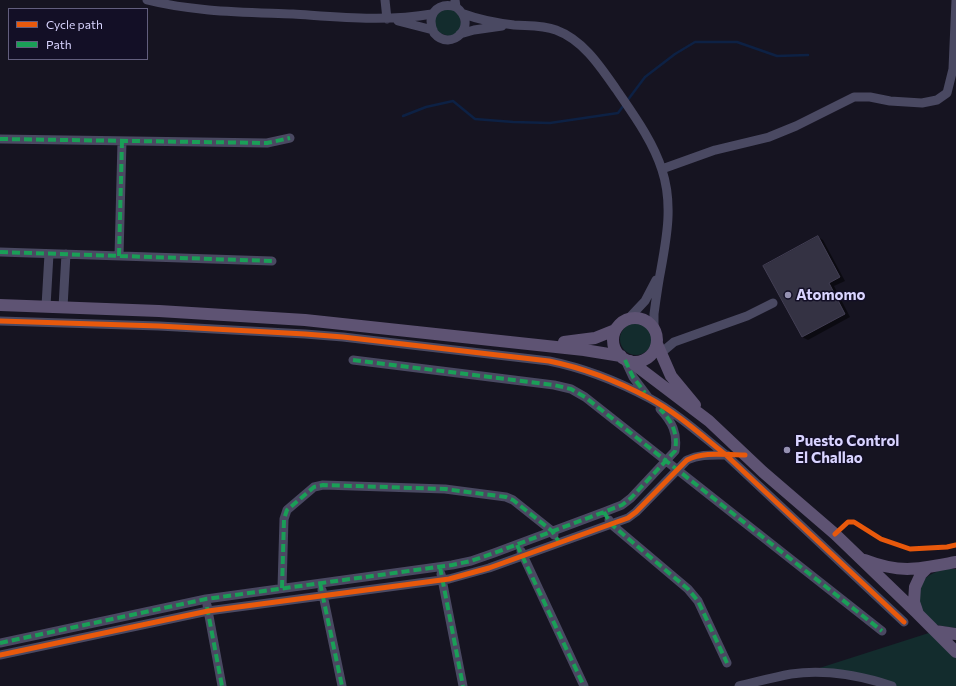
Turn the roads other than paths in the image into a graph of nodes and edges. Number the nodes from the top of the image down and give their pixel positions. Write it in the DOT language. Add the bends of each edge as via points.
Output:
graph roads {
  1 [pos="147,0"];
  2 [pos="385,0"];
  3 [pos="439,0"];
  4 [pos="956,0"];
  5 [pos="455,3"];
  6 [pos="434,12"];
  7 [pos="464,14"];
  8 [pos="386,19"];
  9 [pos="513,25"];
  10 [pos="433,30"];
  11 [pos="460,34"];
  12 [pos="0,138"];
  13 [pos="290,138"];
  14 [pos="122,141"];
  15 [pos="662,169"];
  16 [pos="0,252"];
  17 [pos="48,254"];
  18 [pos="66,254"];
  19 [pos="119,256"];
  20 [pos="272,261"];
  21 [pos="661,268"];
  22 [pos="773,304"];
  23 [pos="0,305"];
  24 [pos="46,306"];
  25 [pos="63,307"];
  26 [pos="159,311"];
  27 [pos="222,315"];
  28 [pos="628,319"];
  29 [pos="305,320"];
  30 [pos="0,321"];
  31 [pos="159,326"];
  32 [pos="654,327"];
  33 [pos="222,329"];
  34 [pos="342,330"];
  35 [pos="615,330"];
  36 [pos="305,334"];
  37 [pos="536,345"];
  38 [pos="659,348"];
  39 [pos="625,359"];
  40 [pos="353,360"];
  41 [pos="649,398"];
  42 [pos="709,421"];
  43 [pos="726,455"];
  44 [pos="745,455"];
  45 [pos="666,461"];
  46 [pos="677,470"];
  47 [pos="604,512"];
  48 [pos="611,524"];
  49 [pos="552,531"];
  50 [pos="559,542"];
  51 [pos="517,545"];
  52 [pos="523,555"];
  53 [pos="860,558"];
  54 [pos="956,562"];
  55 [pos="440,567"];
  56 [pos="928,567"];
  57 [pos="442,580"];
  58 [pos="320,583"];
  59 [pos="282,588"];
  60 [pos="323,595"];
  61 [pos="206,599"];
  62 [pos="208,611"];
  63 [pos="918,614"];
  64 [pos="904,622"];
  65 [pos="882,631"];
  66 [pos="935,631"];
  67 [pos="956,634"];
  68 [pos="0,643"];
  69 [pos="956,652"];
  70 [pos="0,655"];
  71 [pos="727,664"];
  72 [pos="222,686"];
  73 [pos="342,686"];
  74 [pos="462,686"];
  75 [pos="584,686"];
  76 [pos="739,686"];
  77 [pos="892,686"];
  1 -- 8 [label="street" via="220,10"];
  2 -- 8 [label="street"];
  3 -- 6 [label="street"];
  4 -- 15 [label="street" via="953,69 947,93 937,100 922,103 854,97 769,137 714,150"];
  5 -- 6 [label="street" via="445,5"];
  5 -- 7 [label="street"];
  6 -- 8 [label="street" via="416,17"];
  6 -- 10 [label="street" via="431,20"];
  7 -- 9 [label="street" via="481,20"];
  7 -- 11 [label="street" via="465,25"];
  8 -- 10 [label="street"];
  9 -- 11 [label="street"];
  9 -- 15 [label="street" via="556,30 583,47 605,73 638,122"];
  10 -- 11 [label="street" via="440,38 445,39"];
  12 -- 14 [label="street"];
  13 -- 14 [label="street" via="267,143"];
  14 -- 19 [label="street"];
  15 -- 21 [label="street" via="668,217"];
  16 -- 17 [label="street"];
  17 -- 18 [label="street"];
  17 -- 24 [label="street"];
  18 -- 19 [label="street"];
  18 -- 25 [label="street"];
  19 -- 20 [label="street"];
  21 -- 28 [label="street" via="645,301"];
  21 -- 32 [label="street"];
  22 -- 38 [label="street"];
  23 -- 24 [label="main road"];
  24 -- 25 [label="main road"];
  25 -- 26 [label="main road"];
  26 -- 27 [label="main road"];
  26 -- 31 [label="street"];
  27 -- 29 [label="main road"];
  27 -- 33 [label="street"];
  28 -- 32 [label="main road" via="640,318"];
  28 -- 35 [label="main road"];
  29 -- 34 [label="main road"];
  29 -- 36 [label="street"];
  30 -- 31 [label="street"];
  31 -- 33 [label="street"];
  32 -- 38 [label="main road"];
  33 -- 36 [label="street"];
  34 -- 36 [label="street"];
  34 -- 37 [label="main road"];
  34 -- 41 [label="street" via="570,365"];
  35 -- 37 [label="main road" via="594,338"];
  35 -- 39 [label="main road" via="614,347"];
  37 -- 39 [label="main road" via="584,350"];
  38 -- 39 [label="main road" via="648,358 637,362"];
  38 -- 42 [label="main road" via="671,376"];
  39 -- 41 [label="street" via="633,377"];
  39 -- 42 [label="main road"];
  40 -- 45 [label="street" via="571,389 585,397"];
  41 -- 43 [label="street"];
  41 -- 45 [label="street" via="664,413 675,430 675,451"];
  42 -- 44 [label="main road"];
  43 -- 44 [label="street"];
  43 -- 46 [label="street" via="695,456"];
  43 -- 64 [label="street"];
  44 -- 53 [label="main road"];
  45 -- 46 [label="street"];
  45 -- 47 [label="street" via="631,498 622,505"];
  46 -- 48 [label="street" via="636,512"];
  46 -- 65 [label="street"];
  47 -- 48 [label="street"];
  47 -- 49 [label="street"];
  48 -- 50 [label="street"];
  48 -- 71 [label="street" via="688,589 698,601"];
  49 -- 50 [label="street"];
  49 -- 51 [label="street"];
  49 -- 59 [label="street" via="506,497 445,489 322,485 314,487 287,510 284,519"];
  50 -- 52 [label="street"];
  51 -- 52 [label="street"];
  51 -- 55 [label="street" via="471,561"];
  52 -- 57 [label="street" via="489,568"];
  52 -- 75 [label="street"];
  53 -- 56 [label="main road" via="897,569"];
  53 -- 63 [label="main road"];
  54 -- 56 [label="main road"];
  55 -- 57 [label="street"];
  55 -- 58 [label="street"];
  56 -- 63 [label="main road" via="920,574 915,587 914,602"];
  57 -- 60 [label="street"];
  57 -- 74 [label="street"];
  58 -- 59 [label="street"];
  58 -- 60 [label="street"];
  59 -- 61 [label="street"];
  60 -- 62 [label="street"];
  60 -- 73 [label="street"];
  61 -- 62 [label="street"];
  61 -- 68 [label="street"];
  62 -- 70 [label="street"];
  62 -- 72 [label="street"];
  63 -- 66 [label="main road"];
  66 -- 67 [label="main road"];
  66 -- 69 [label="main road"];
  76 -- 77 [label="street" via="807,672 853,675"];
}
